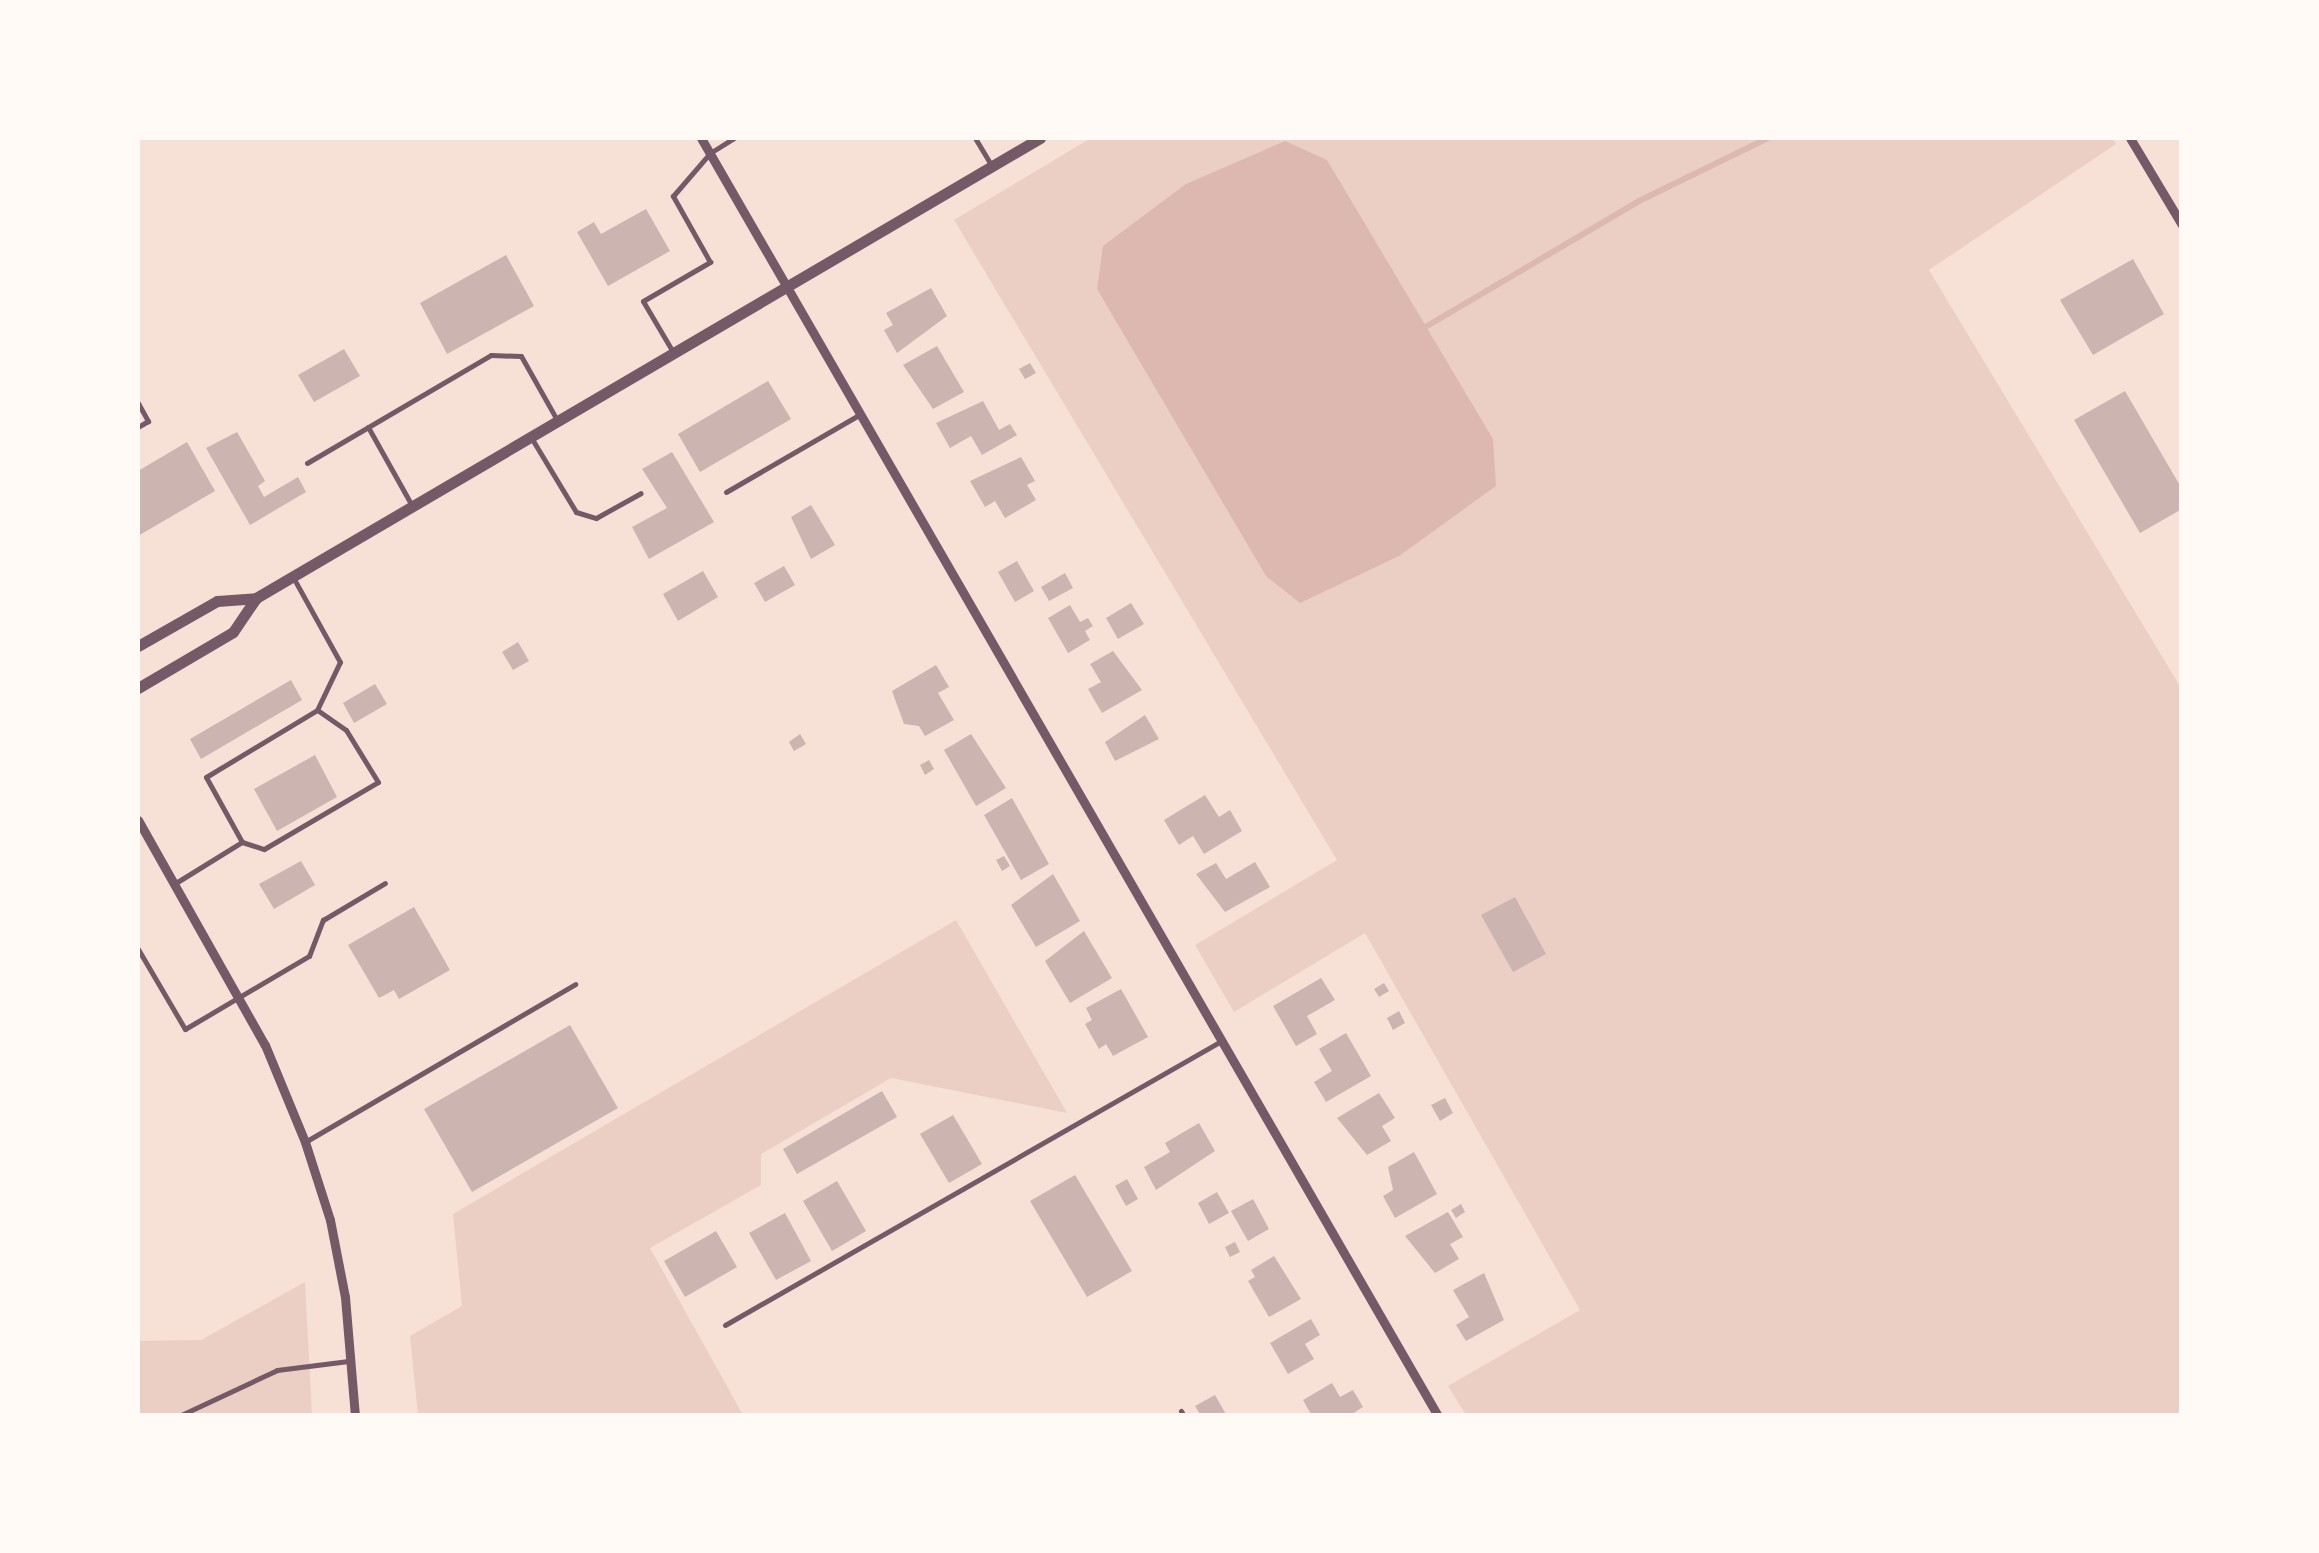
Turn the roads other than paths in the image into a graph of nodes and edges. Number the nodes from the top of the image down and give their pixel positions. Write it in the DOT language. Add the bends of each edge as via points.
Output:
graph roads {
  1 [pos="701,138"];
  2 [pos="734,138"];
  3 [pos="975,138"];
  4 [pos="1040,138"];
  5 [pos="2130,138"];
  6 [pos="710,153"];
  7 [pos="992,166"];
  8 [pos="2182,224"];
  9 [pos="784,286"];
  10 [pos="673,352"];
  11 [pos="2182,378"];
  12 [pos="2182,400"];
  13 [pos="138,402"];
  14 [pos="859,416"];
  15 [pos="558,420"];
  16 [pos="138,427"];
  17 [pos="368,427"];
  18 [pos="530,436"];
  19 [pos="307,463"];
  20 [pos="641,492"];
  21 [pos="726,492"];
  22 [pos="412,506"];
  23 [pos="292,576"];
  24 [pos="256,598"];
  25 [pos="138,646"];
  26 [pos="138,688"];
  27 [pos="316,710"];
  28 [pos="139,827"];
  29 [pos="242,842"];
  30 [pos="385,883"];
  31 [pos="174,884"];
  32 [pos="138,948"];
  33 [pos="575,984"];
  34 [pos="239,998"];
  35 [pos="1222,1040"];
  36 [pos="305,1142"];
  37 [pos="725,1326"];
  38 [pos="352,1360"];
  39 [pos="179,1416"];
  40 [pos="355,1416"];
  41 [pos="1438,1416"];
  1 -- 6 [label="street"];
  2 -- 6 [label="lane"];
  3 -- 7 [label="lane"];
  4 -- 7 [label="street"];
  5 -- 8 [label="street"];
  6 -- 9 [label="street"];
  6 -- 10 [label="lane" via="672,196 710,262 643,301"];
  7 -- 9 [label="street"];
  9 -- 10 [label="street"];
  9 -- 14 [label="street"];
  10 -- 15 [label="street"];
  11 -- 12 [label="lane"];
  13 -- 16 [label="lane" via="148,421"];
  14 -- 21 [label="lane"];
  14 -- 35 [label="street"];
  15 -- 17 [label="lane" via="521,356 490,355"];
  15 -- 18 [label="street"];
  17 -- 19 [label="lane"];
  17 -- 22 [label="lane"];
  18 -- 20 [label="lane" via="576,512 596,518"];
  18 -- 22 [label="street"];
  22 -- 23 [label="street"];
  23 -- 24 [label="street"];
  23 -- 27 [label="lane" via="340,662"];
  24 -- 25 [label="street" via="223,598"];
  24 -- 26 [label="street" via="233,632"];
  27 -- 29 [label="lane" via="206,777"];
  27 -- 29 [label="lane" via="346,730 378,782 264,849"];
  28 -- 31 [label="street"];
  29 -- 31 [label="lane"];
  30 -- 34 [label="lane" via="323,920 309,956"];
  31 -- 34 [label="street"];
  32 -- 34 [label="lane" via="185,1029"];
  33 -- 36 [label="lane"];
  34 -- 36 [label="street"];
  35 -- 37 [label="lane"];
  35 -- 41 [label="street"];
  36 -- 38 [label="street" via="330,1220"];
  38 -- 39 [label="lane" via="278,1370"];
  38 -- 40 [label="street"];
}
